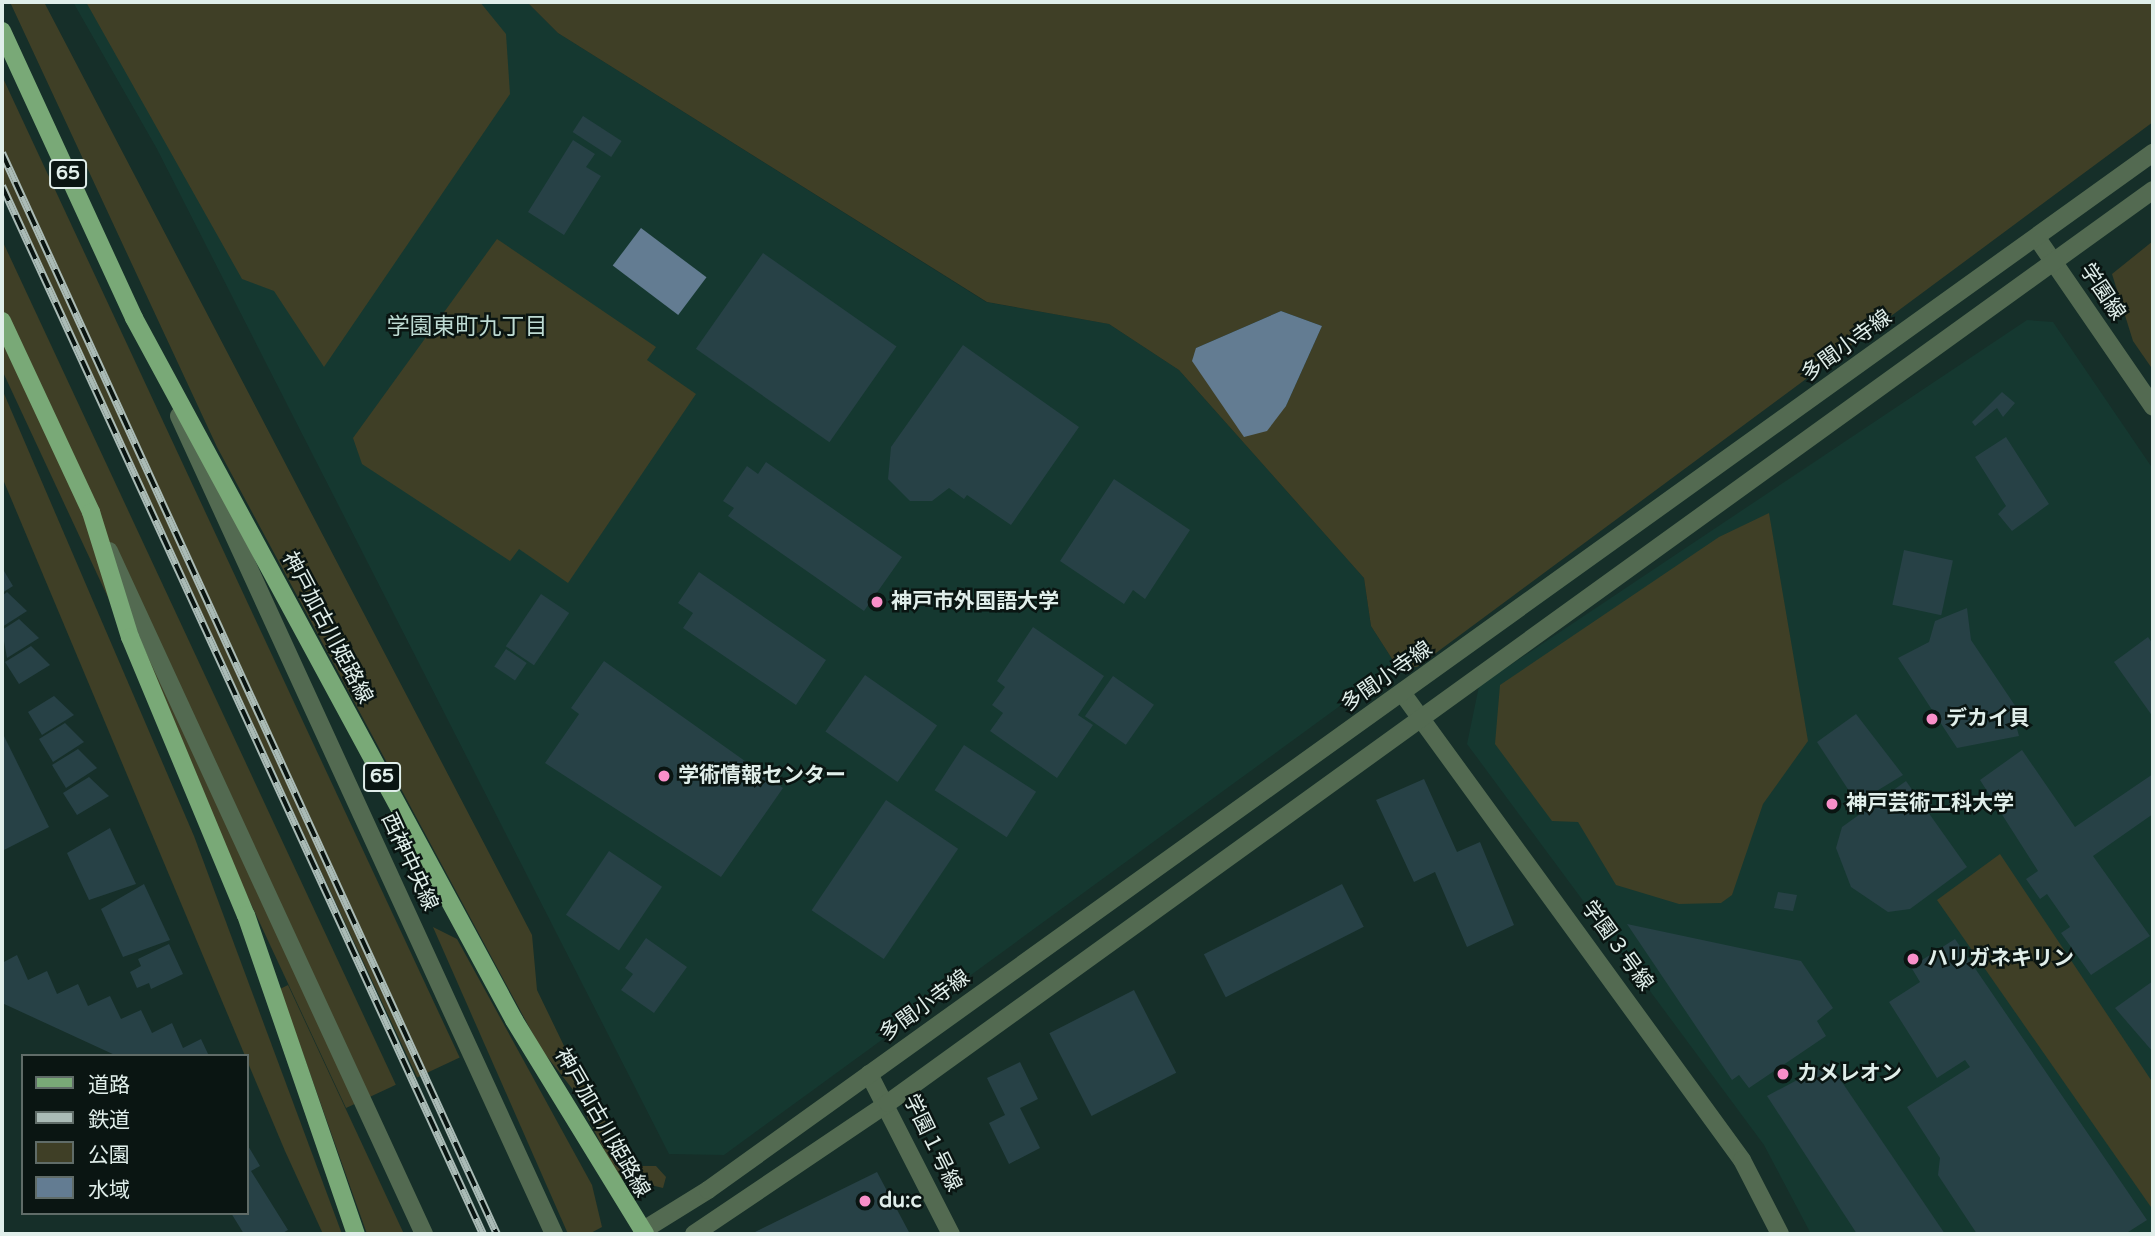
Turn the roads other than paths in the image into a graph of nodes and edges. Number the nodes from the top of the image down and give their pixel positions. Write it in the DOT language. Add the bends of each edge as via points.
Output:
graph roads {
  1 [pos="2,31"];
  2 [pos="2153,153"];
  3 [pos="2153,190"];
  4 [pos="2037,237"];
  5 [pos="2054,262"];
  6 [pos="134,318"];
  7 [pos="2,321"];
  8 [pos="2153,407"];
  9 [pos="91,512"];
  10 [pos="1403,694"];
  11 [pos="1424,718"];
  12 [pos="869,1074"];
  13 [pos="888,1103"];
  14 [pos="641,1233"];
  15 [pos="356,1234"];
  16 [pos="424,1234"];
  17 [pos="554,1234"];
  18 [pos="694,1234"];
  19 [pos="951,1234"];
  20 [pos="1780,1234"];
  1 -- 6 [label="main road, 神戸加古川姫路線 / 65"];
  2 -- 4 [label="street, 多聞小寺線"];
  3 -- 5 [label="street"];
  4 -- 5 [label="street, 学園線"];
  4 -- 10 [label="street, 多聞小寺線"];
  5 -- 8 [label="street, 学園線"];
  5 -- 11 [label="street"];
  6 -- 14 [label="main road, 神戸加古川姫路線 / 65" via="514,1020"];
  6 -- 17 [label="street, 西神中央線"];
  7 -- 9 [label="main road"];
  9 -- 15 [label="main road" via="130,637 246,915"];
  9 -- 16 [label="street"];
  10 -- 11 [label="street, 学園３号線"];
  10 -- 12 [label="street, 多聞小寺線"];
  11 -- 13 [label="street"];
  11 -- 20 [label="street, 学園３号線" via="1742,1160"];
  12 -- 13 [label="street, 学園１号線"];
  12 -- 14 [label="street, 多聞小寺線"];
  13 -- 18 [label="street"];
  13 -- 19 [label="street, 学園１号線"];
}
